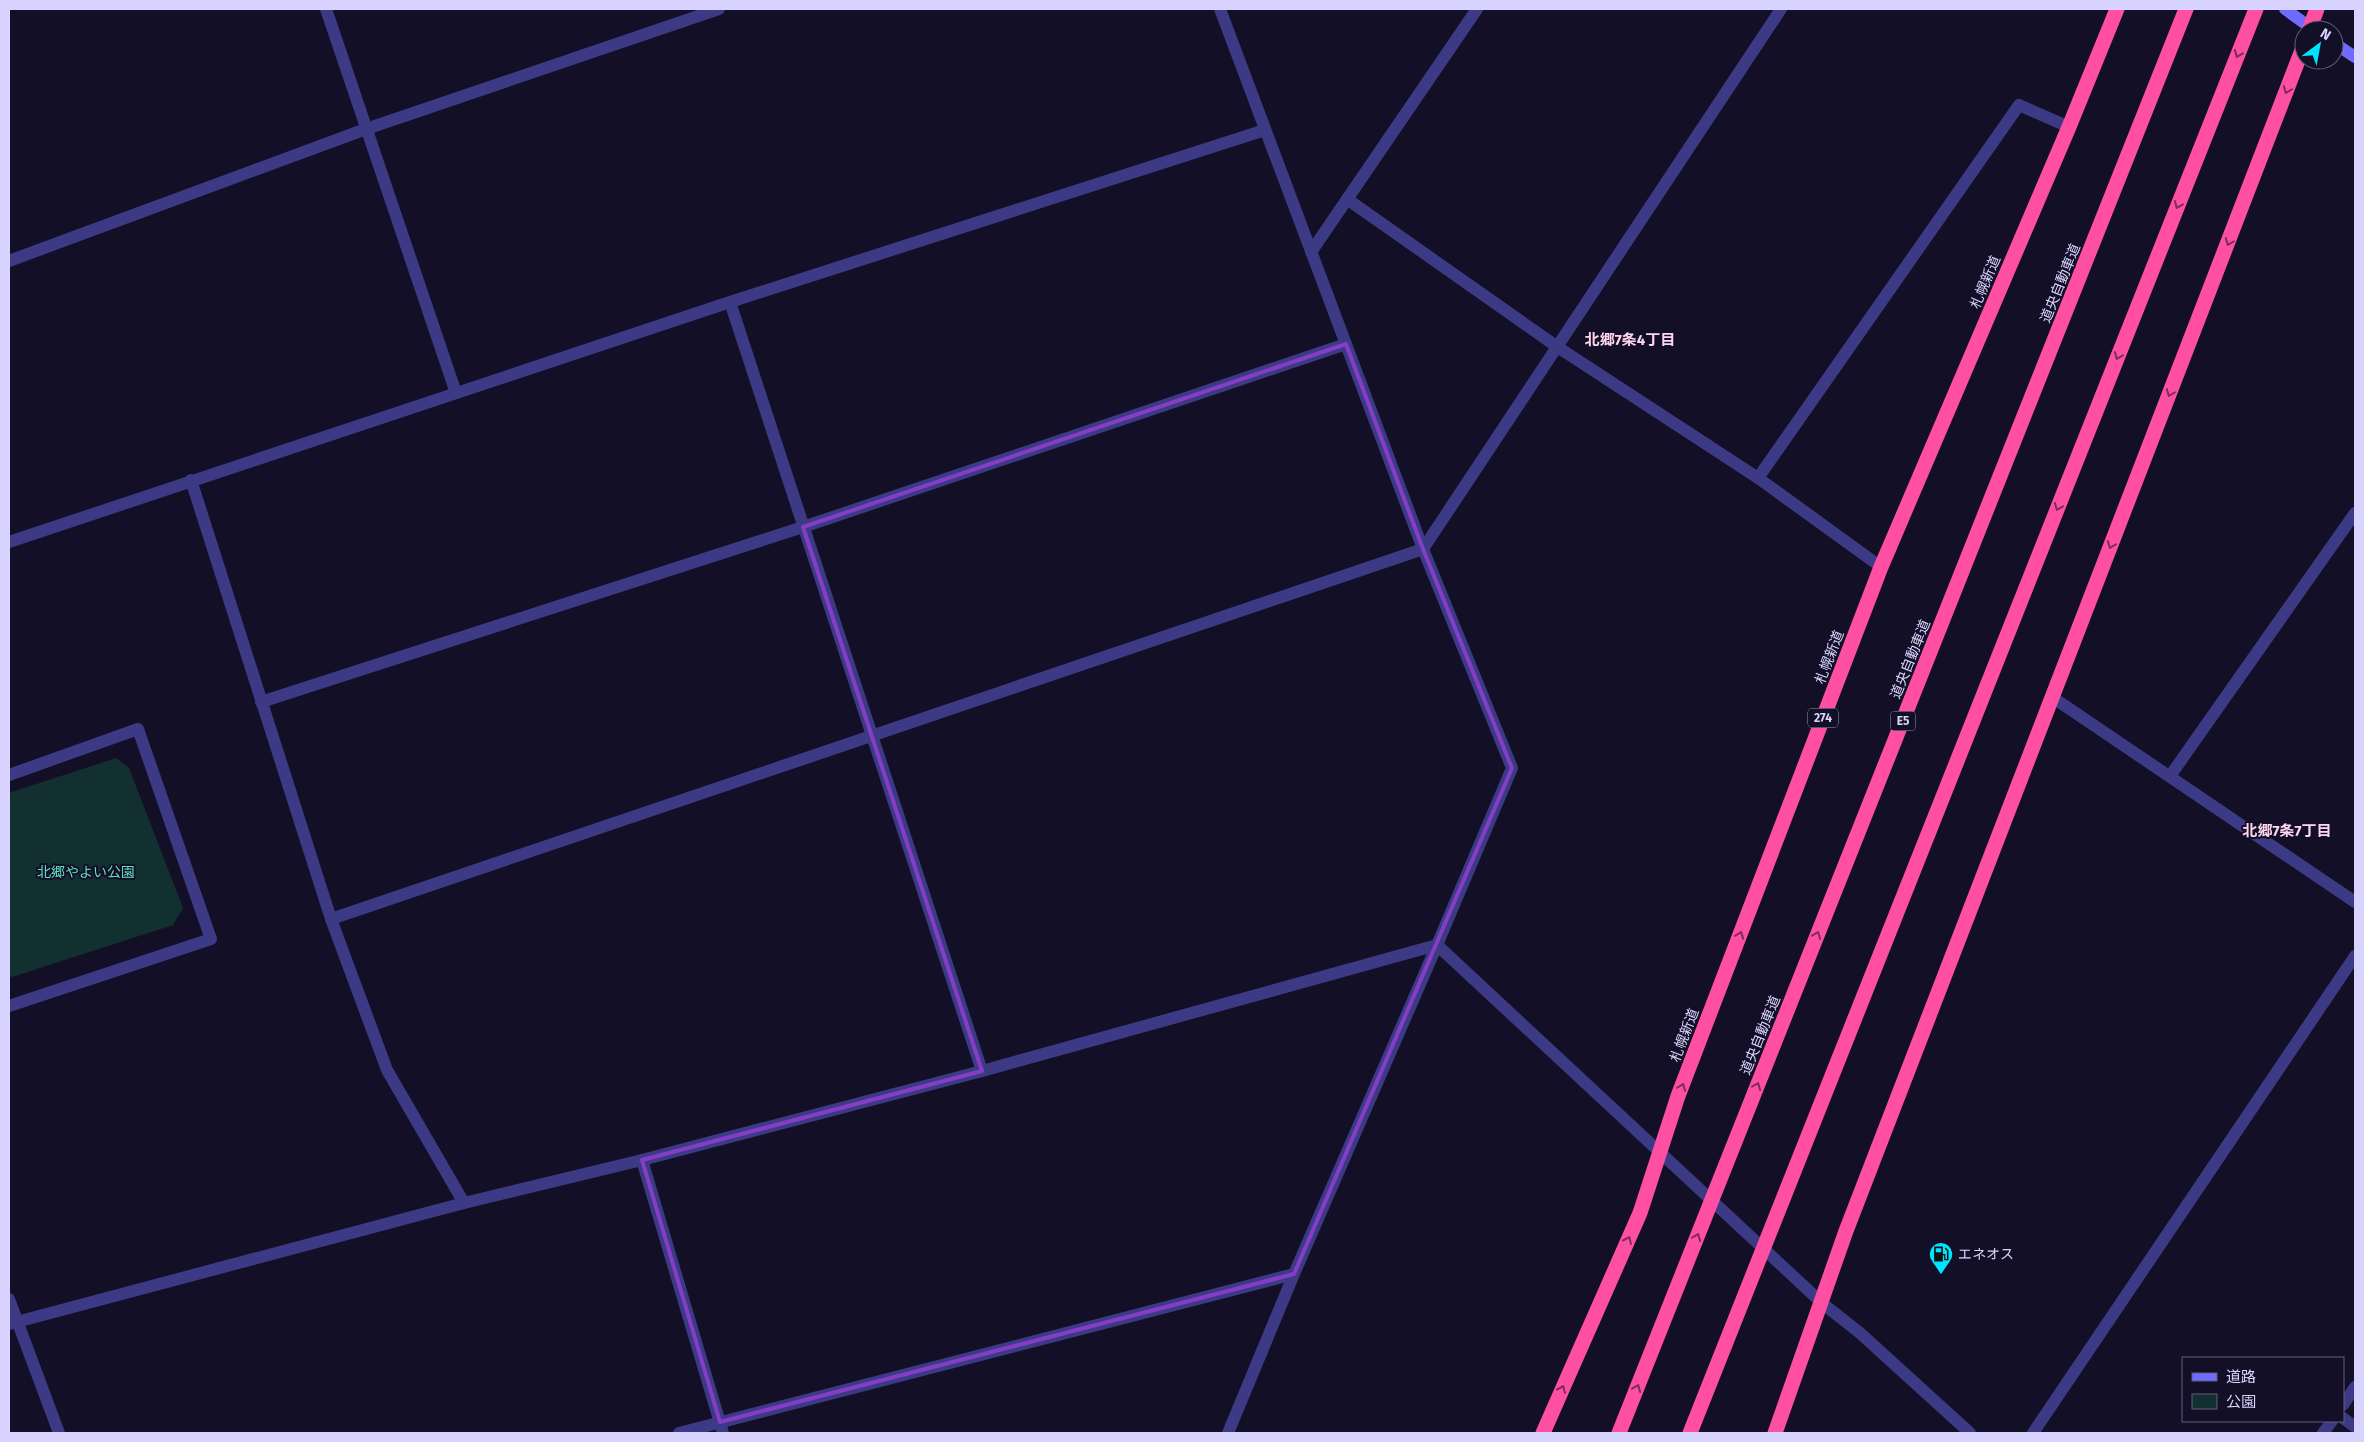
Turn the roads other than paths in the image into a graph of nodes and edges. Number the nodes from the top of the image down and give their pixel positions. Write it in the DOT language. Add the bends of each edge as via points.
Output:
graph roads {
  1 [pos="326,9"];
  2 [pos="719,9"];
  3 [pos="1220,9"];
  4 [pos="1477,9"];
  5 [pos="1781,9"];
  6 [pos="2117,9"];
  7 [pos="2186,9"];
  8 [pos="2256,9"];
  9 [pos="2285,9"];
  10 [pos="2299,20"];
  11 [pos="2344,50"];
  12 [pos="2355,57"];
  13 [pos="2294,70"];
  14 [pos="2069,127"];
  15 [pos="366,129"];
  16 [pos="1265,130"];
  17 [pos="1347,199"];
  18 [pos="1311,252"];
  19 [pos="9,261"];
  20 [pos="730,302"];
  21 [pos="1346,344"];
  22 [pos="1556,346"];
  23 [pos="456,393"];
  24 [pos="1758,478"];
  25 [pos="191,480"];
  26 [pos="2355,513"];
  27 [pos="803,526"];
  28 [pos="9,542"];
  29 [pos="1422,549"];
  30 [pos="1881,567"];
  31 [pos="2052,697"];
  32 [pos="261,702"];
  33 [pos="872,735"];
  34 [pos="9,774"];
  35 [pos="2170,776"];
  36 [pos="2355,902"];
  37 [pos="331,919"];
  38 [pos="1437,945"];
  39 [pos="2355,956"];
  40 [pos="9,1006"];
  41 [pos="982,1071"];
  42 [pos="1660,1152"];
  43 [pos="642,1160"];
  44 [pos="464,1203"];
  45 [pos="1294,1274"];
  46 [pos="9,1299"];
  47 [pos="1822,1303"];
  48 [pos="13,1323"];
  49 [pos="2355,1387"];
  50 [pos="2344,1404"];
  51 [pos="2344,1419"];
  52 [pos="2331,1422"];
  53 [pos="2355,1427"];
  54 [pos="721,1428"];
  55 [pos="59,1433"];
  56 [pos="679,1433"];
  57 [pos="1228,1433"];
  58 [pos="1543,1433"];
  59 [pos="1619,1433"];
  60 [pos="1690,1433"];
  61 [pos="1775,1433"];
  62 [pos="1970,1433"];
  63 [pos="2032,1433"];
  64 [pos="2323,1433"];
  1 -- 15 [label="street"];
  2 -- 15 [label="street"];
  3 -- 16 [label="street"];
  4 -- 17 [label="street"];
  5 -- 22 [label="street"];
  6 -- 14 [label="highway, 札幌新道 / 274"];
  59 -- 7 [label="highway, 道央自動車道 / E5, one-way, bridge"];
  8 -- 60 [label="highway, one-way, bridge"];
  9 -- 10 [label="street"];
  11 -- 12 [label="street"];
  13 -- 31 [label="highway, one-way"];
  14 -- 24 [label="street" via="2019,105"];
  14 -- 30 [label="highway, 札幌新道 / 274"];
  15 -- 19 [label="street"];
  15 -- 23 [label="street"];
  16 -- 18 [label="street"];
  16 -- 20 [label="street"];
  17 -- 18 [label="street"];
  17 -- 22 [label="street"];
  18 -- 21 [label="street"];
  20 -- 23 [label="street"];
  20 -- 27 [label="street"];
  21 -- 27 [label="street"];
  21 -- 29 [label="street"];
  22 -- 24 [label="street"];
  22 -- 29 [label="street"];
  23 -- 25 [label="street"];
  24 -- 30 [label="street"];
  25 -- 28 [label="street"];
  25 -- 32 [label="street"];
  26 -- 35 [label="street"];
  27 -- 32 [label="street"];
  27 -- 33 [label="street"];
  29 -- 33 [label="street"];
  29 -- 38 [label="street" via="1512,768"];
  42 -- 30 [label="highway, 札幌新道 / 274, one-way" via="1682,1086"];
  31 -- 35 [label="street"];
  31 -- 47 [label="highway" via="1850,1222"];
  32 -- 37 [label="street"];
  33 -- 37 [label="street"];
  33 -- 41 [label="street"];
  34 -- 40 [label="street" via="138,729 211,939"];
  35 -- 36 [label="street"];
  37 -- 44 [label="street" via="388,1070"];
  38 -- 41 [label="street"];
  38 -- 42 [label="street"];
  38 -- 45 [label="street"];
  39 -- 63 [label="street"];
  41 -- 43 [label="street"];
  42 -- 47 [label="street"];
  58 -- 42 [label="highway, 札幌新道 / 274, one-way" via="1640,1213"];
  43 -- 44 [label="street"];
  43 -- 54 [label="street"];
  44 -- 48 [label="street"];
  45 -- 54 [label="street"];
  45 -- 57 [label="street"];
  46 -- 48 [label="street"];
  47 -- 61 [label="highway"];
  47 -- 62 [label="street" via="1860,1333"];
  48 -- 55 [label="street"];
  49 -- 50 [label="street"];
  51 -- 53 [label="street"];
  52 -- 64 [label="street"];
  54 -- 56 [label="street"];
}
